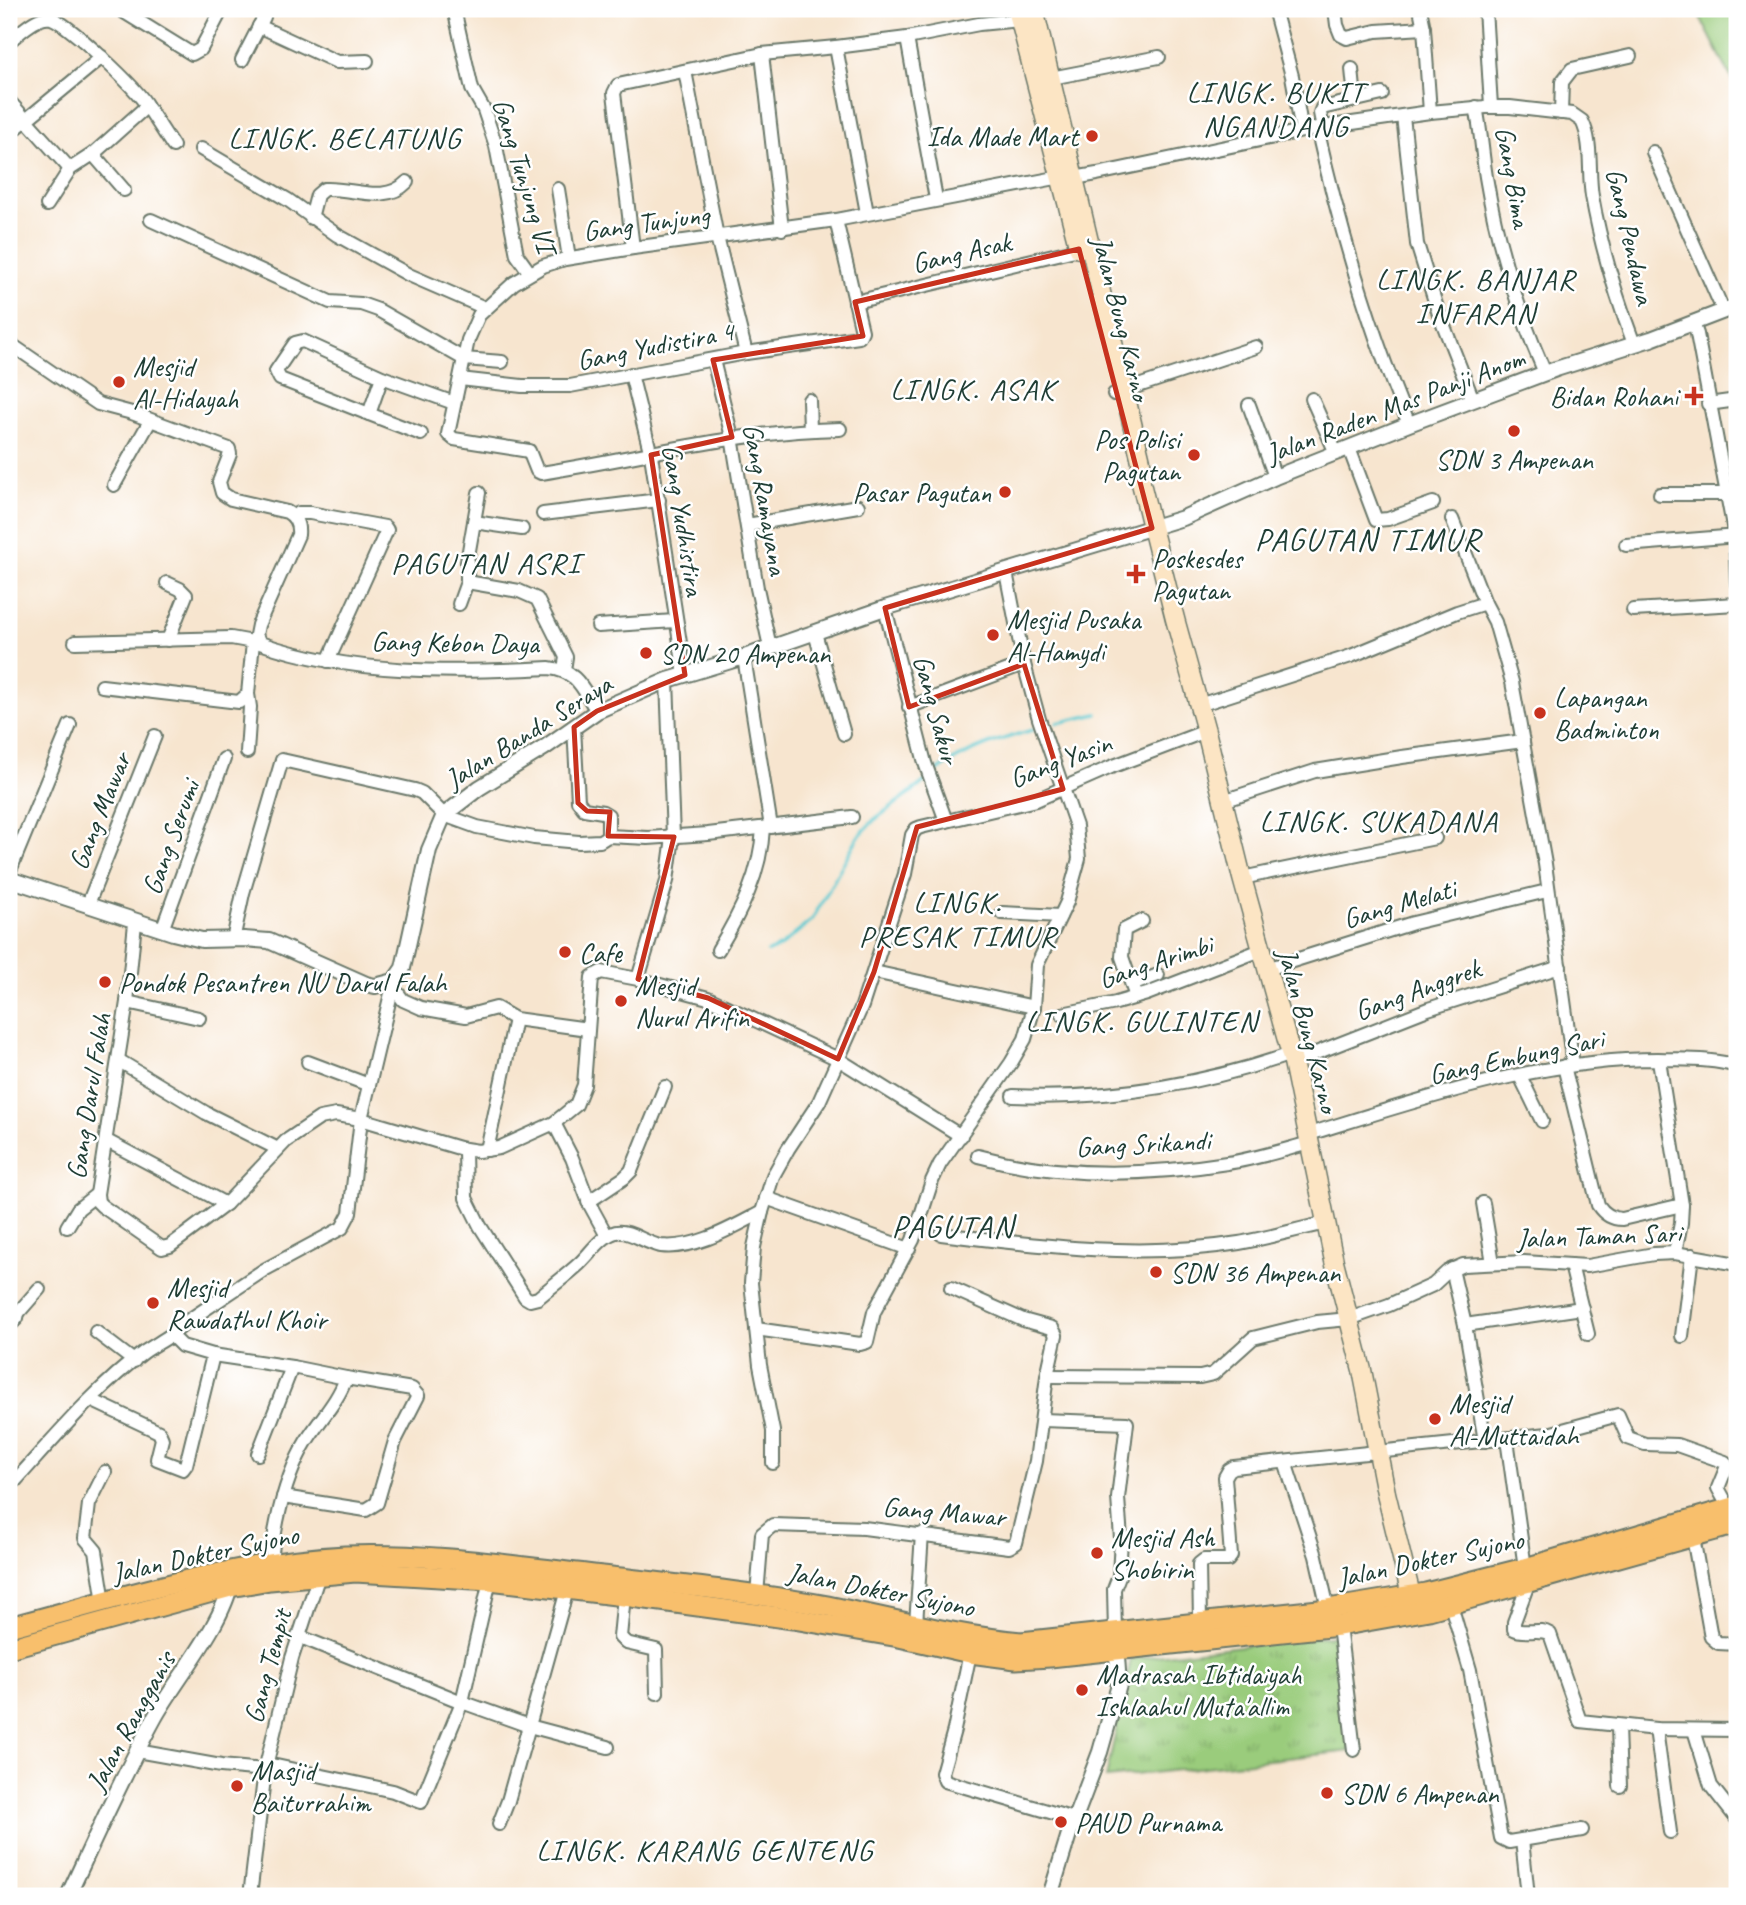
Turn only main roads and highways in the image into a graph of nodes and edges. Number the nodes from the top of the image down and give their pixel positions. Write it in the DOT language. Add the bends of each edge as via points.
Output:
graph roads {
  1 [pos="1024,12"];
  2 [pos="1067,178"];
  3 [pos="1120,393"];
  4 [pos="1735,1513"];
  5 [pos="1643,1542"];
  6 [pos="270,1571"];
  7 [pos="1526,1576"];
  8 [pos="232,1579"];
  9 [pos="649,1590"];
  10 [pos="1412,1602"];
  11 [pos="9,1627"];
  12 [pos="1116,1641"];
  13 [pos="9,1648"];
  1 -- 2 [label="main road"];
  1 -- 2 [label="main road, Jalan Bung Karno" via="1051,78"];
  2 -- 3 [label="main road, Jalan Bung Karno"];
  2 -- 3 [label="main road, Jalan Bung Karno" via="1079,249"];
  3 -- 10 [label="main road, Jalan Bung Karno" via="1142,461 1141,483 1167,589 1292,1058"];
  4 -- 5 [label="highway, Jalan Dokter Sujono"];
  4 -- 5 [label="highway" via="1693,1537"];
  5 -- 7 [label="highway, Jalan Dokter Sujono"];
  6 -- 8 [label="highway, Jalan Dokter Sujono"];
  6 -- 9 [label="highway" via="319,1575 379,1572 624,1596"];
  6 -- 9 [label="highway, Jalan Dokter Sujono" via="346,1556 411,1558 482,1562"];
  7 -- 10 [label="highway, Jalan Dokter Sujono"];
  7 -- 10 [label="highway" via="1451,1605"];
  8 -- 11 [label="highway, Jalan Dokter Sujono" via="104,1602"];
  8 -- 13 [label="highway"];
  9 -- 12 [label="highway, Jalan Dokter Sujono" via="757,1595 1021,1642"];
  9 -- 12 [label="highway" via="1016,1659"];
  10 -- 12 [label="highway, Jalan Dokter Sujono" via="1200,1622"];
  10 -- 12 [label="highway" via="1339,1626"];
}
